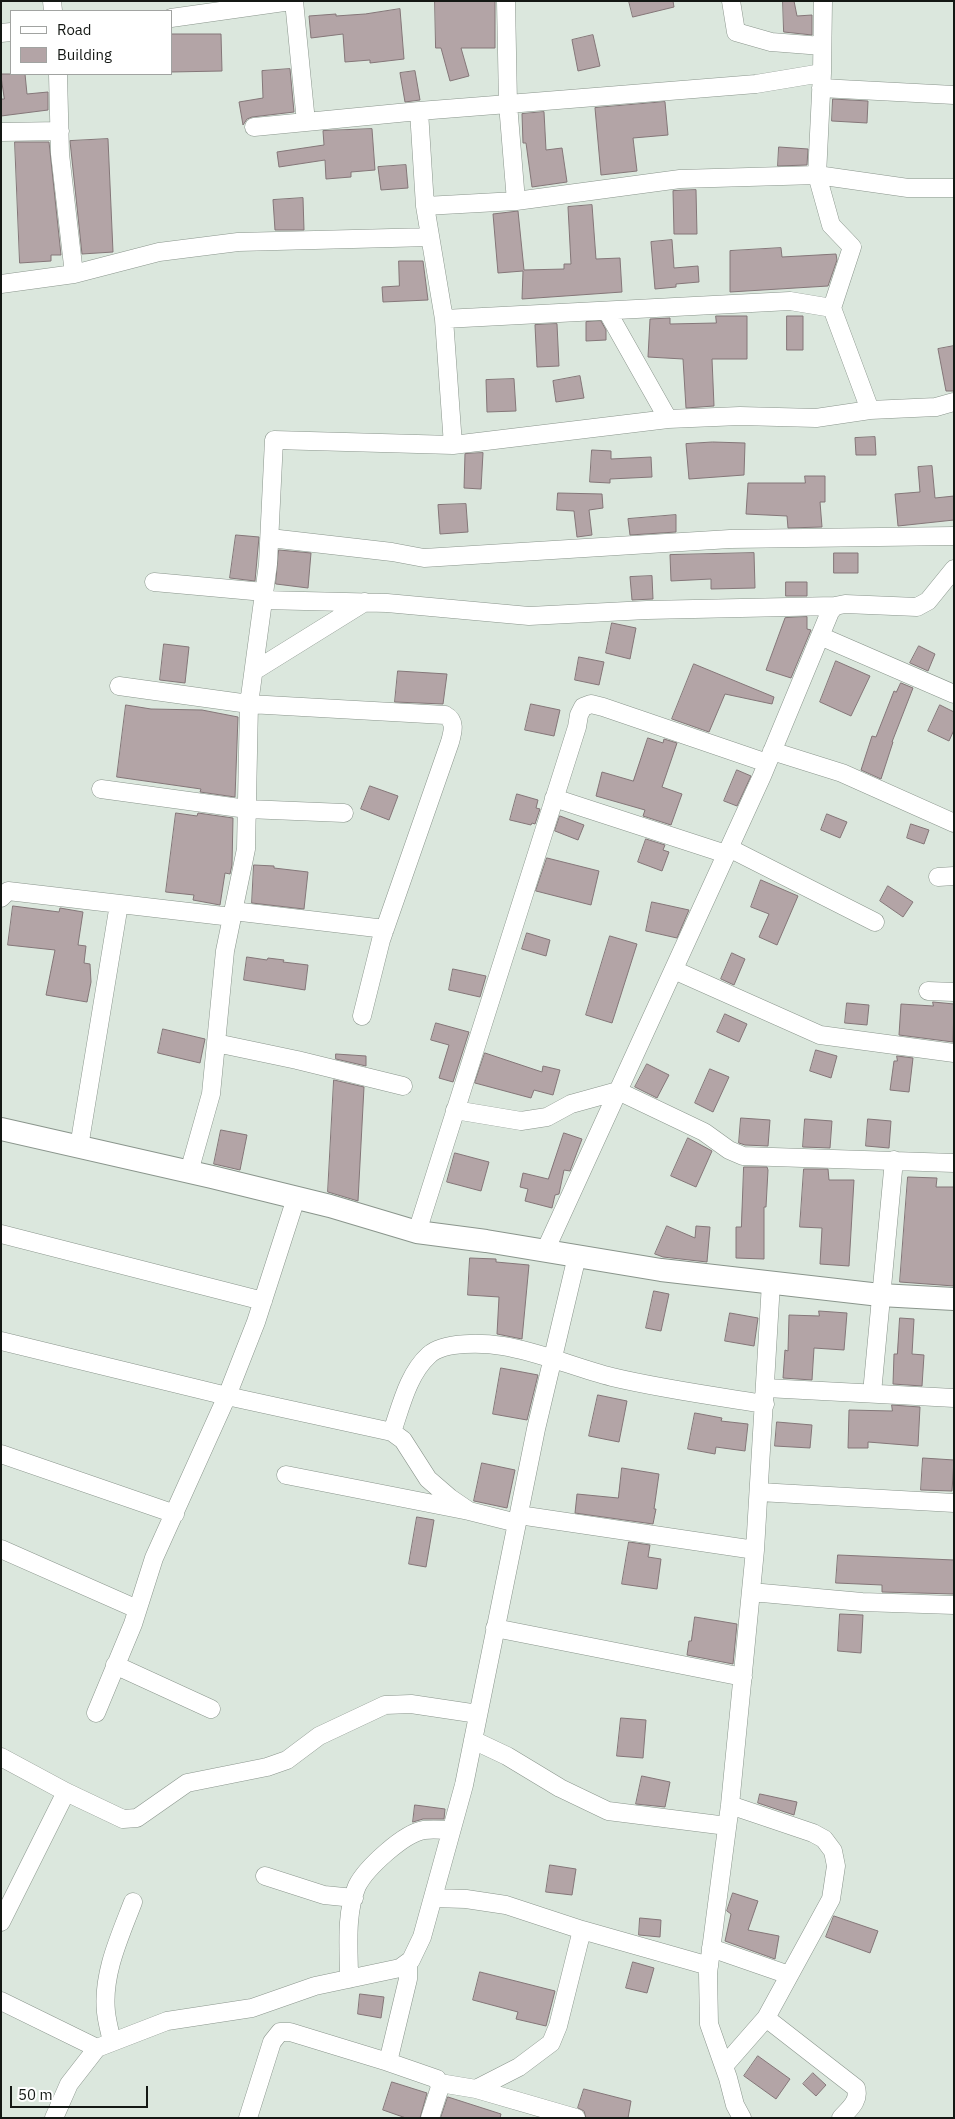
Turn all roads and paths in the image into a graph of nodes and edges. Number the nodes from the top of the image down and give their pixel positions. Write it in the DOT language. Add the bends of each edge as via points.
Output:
graph roads {
  1 [pos="293,1"];
  2 [pos="506,1"];
  3 [pos="731,1"];
  4 [pos="823,1"];
  5 [pos="253,4"];
  6 [pos="172,18"];
  7 [pos="822,46"];
  8 [pos="58,75"];
  9 [pos="822,81"];
  10 [pos="954,95"];
  11 [pos="508,104"];
  12 [pos="419,111"];
  13 [pos="306,122"];
  14 [pos="254,127"];
  15 [pos="60,131"];
  16 [pos="1,132"];
  17 [pos="817,175"];
  18 [pos="954,188"];
  19 [pos="516,201"];
  20 [pos="425,206"];
  21 [pos="430,237"];
  22 [pos="74,274"];
  23 [pos="1,284"];
  24 [pos="832,308"];
  25 [pos="607,311"];
  26 [pos="444,319"];
  27 [pos="954,402"];
  28 [pos="870,410"];
  29 [pos="668,419"];
  30 [pos="453,445"];
  31 [pos="954,536"];
  32 [pos="270,538"];
  33 [pos="954,569"];
  34 [pos="154,582"];
  35 [pos="947,587"];
  36 [pos="264,596"];
  37 [pos="365,602"];
  38 [pos="835,606"];
  39 [pos="820,636"];
  40 [pos="254,671"];
  41 [pos="119,686"];
  42 [pos="954,694"];
  43 [pos="249,704"];
  44 [pos="770,757"];
  45 [pos="101,789"];
  46 [pos="554,798"];
  47 [pos="247,810"];
  48 [pos="344,813"];
  49 [pos="954,822"];
  50 [pos="728,851"];
  51 [pos="1,898"];
  52 [pos="119,904"];
  53 [pos="233,914"];
  54 [pos="875,922"];
  55 [pos="385,929"];
  56 [pos="674,970"];
  57 [pos="928,991"];
  58 [pos="954,992"];
  59 [pos="362,1016"];
  60 [pos="216,1044"];
  61 [pos="954,1053"];
  62 [pos="403,1086"];
  63 [pos="618,1091"];
  64 [pos="455,1110"];
  65 [pos="1,1129"];
  66 [pos="79,1147"];
  67 [pos="894,1160"];
  68 [pos="954,1163"];
  69 [pos="189,1172"];
  70 [pos="296,1198"];
  71 [pos="418,1232"];
  72 [pos="1,1234"];
  73 [pos="544,1251"];
  74 [pos="577,1256"];
  75 [pos="771,1283"];
  76 [pos="880,1295"];
  77 [pos="954,1299"];
  78 [pos="263,1302"];
  79 [pos="1,1341"];
  80 [pos="552,1359"];
  81 [pos="872,1393"];
  82 [pos="227,1396"];
  83 [pos="765,1396"];
  84 [pos="954,1398"];
  85 [pos="392,1432"];
  86 [pos="1,1454"];
  87 [pos="286,1475"];
  88 [pos="759,1492"];
  89 [pos="954,1503"];
  90 [pos="469,1511"];
  91 [pos="175,1514"];
  92 [pos="518,1519"];
  93 [pos="1,1549"];
  94 [pos="756,1550"];
  95 [pos="751,1592"];
  96 [pos="954,1605"];
  97 [pos="137,1609"];
  98 [pos="496,1628"];
  99 [pos="116,1665"];
  100 [pos="743,1677"];
  101 [pos="211,1709"];
  102 [pos="96,1713"];
  103 [pos="478,1714"];
  104 [pos="473,1740"];
  105 [pos="1,1757"];
  106 [pos="66,1792"];
  107 [pos="730,1805"];
  108 [pos="727,1826"];
  109 [pos="451,1830"];
  110 [pos="265,1876"];
  111 [pos="354,1898"];
  112 [pos="433,1898"];
  113 [pos="134,1902"];
  114 [pos="1,1922"];
  115 [pos="582,1930"];
  116 [pos="711,1948"];
  117 [pos="408,1962"];
  118 [pos="709,1966"];
  119 [pos="789,1975"];
  120 [pos="349,1978"];
  121 [pos="1,2001"];
  122 [pos="766,2018"];
  123 [pos="104,2045"];
  124 [pos="388,2062"];
  125 [pos="724,2066"];
  126 [pos="440,2083"];
  127 [pos="476,2089"];
  128 [pos="54,2118"];
  129 [pos="248,2118"];
  130 [pos="430,2118"];
  131 [pos="576,2118"];
  132 [pos="742,2118"];
  133 [pos="841,2118"];
  1 -- 5 [label="street"];
  1 -- 13 [label="street"];
  2 -- 11 [label="street"];
  3 -- 7 [label="street" via="736,32 772,42"];
  4 -- 7 [label="street"];
  5 -- 6 [label="street"];
  7 -- 9 [label="street"];
  8 -- 15 [label="street"];
  9 -- 10 [label="street"];
  9 -- 11 [label="street"];
  9 -- 17 [label="street"];
  11 -- 12 [label="street"];
  11 -- 19 [label="street"];
  12 -- 13 [label="street"];
  12 -- 20 [label="street"];
  13 -- 14 [label="street"];
  15 -- 16 [label="street"];
  15 -- 22 [label="street"];
  17 -- 18 [label="street" via="908,188"];
  17 -- 19 [label="street" via="680,179"];
  17 -- 24 [label="street" via="831,225 852,247"];
  19 -- 20 [label="street"];
  20 -- 21 [label="street"];
  21 -- 22 [label="street" via="238,242 159,252"];
  21 -- 26 [label="street"];
  22 -- 23 [label="street"];
  24 -- 25 [label="street" via="790,301"];
  24 -- 28 [label="street"];
  25 -- 26 [label="street"];
  25 -- 29 [label="street"];
  26 -- 30 [label="street"];
  27 -- 28 [label="street" via="936,407"];
  28 -- 29 [label="street" via="816,418 740,416"];
  29 -- 30 [label="street"];
  30 -- 32 [label="street" via="274,440"];
  31 -- 32 [label="street" via="730,539 424,558"];
  32 -- 36 [label="street"];
  33 -- 35 [label="street"];
  34 -- 36 [label="street"];
  35 -- 38 [label="street" via="917,607"];
  36 -- 37 [label="street"];
  36 -- 40 [label="street"];
  37 -- 38 [label="street" via="529,616"];
  37 -- 40 [label="street"];
  38 -- 39 [label="street"];
  39 -- 42 [label="street"];
  39 -- 44 [label="street"];
  40 -- 43 [label="street"];
  41 -- 43 [label="street"];
  43 -- 47 [label="street"];
  43 -- 55 [label="street" via="445,715 450,718 454,726 450,742"];
  44 -- 46 [label="street" via="591,704 583,707 579,715"];
  44 -- 49 [label="street" via="842,773"];
  44 -- 50 [label="street"];
  45 -- 47 [label="street"];
  46 -- 50 [label="street"];
  46 -- 64 [label="street"];
  47 -- 48 [label="street"];
  47 -- 53 [label="street" via="246,849"];
  50 -- 54 [label="street"];
  50 -- 56 [label="street"];
  51 -- 52 [label="street" via="8,891"];
  52 -- 53 [label="street"];
  52 -- 66 [label="street"];
  53 -- 55 [label="street"];
  53 -- 60 [label="street" via="225,950"];
  55 -- 59 [label="street"];
  56 -- 61 [label="street" via="820,1035"];
  56 -- 63 [label="street"];
  57 -- 58 [label="street"];
  60 -- 62 [label="street"];
  60 -- 69 [label="street" via="211,1094"];
  63 -- 64 [label="street" via="571,1104 547,1117 521,1121"];
  63 -- 67 [label="street" via="704,1132 743,1156"];
  63 -- 73 [label="street"];
  64 -- 71 [label="street"];
  65 -- 66 [label="street"];
  66 -- 69 [label="street"];
  67 -- 68 [label="street"];
  67 -- 76 [label="street"];
  69 -- 70 [label="street"];
  70 -- 71 [label="street"];
  70 -- 78 [label="street"];
  71 -- 73 [label="street"];
  72 -- 78 [label="street"];
  73 -- 74 [label="street"];
  74 -- 75 [label="street"];
  74 -- 80 [label="street"];
  75 -- 76 [label="street"];
  75 -- 83 [label="street"];
  76 -- 77 [label="street"];
  76 -- 81 [label="street"];
  78 -- 82 [label="street"];
  79 -- 82 [label="street"];
  80 -- 83 [label="street" via="611,1377 668,1389"];
  80 -- 85 [label="street" via="503,1346 478,1344 448,1346 430,1354 410,1380"];
  80 -- 92 [label="street"];
  81 -- 83 [label="street"];
  81 -- 84 [label="street"];
  82 -- 85 [label="street"];
  82 -- 91 [label="street"];
  83 -- 88 [label="street"];
  85 -- 90 [label="street" via="403,1440 428,1479"];
  86 -- 91 [label="street"];
  87 -- 90 [label="street"];
  88 -- 89 [label="street"];
  88 -- 94 [label="street"];
  90 -- 92 [label="street"];
  91 -- 97 [label="street" via="154,1558"];
  92 -- 94 [label="street"];
  92 -- 98 [label="street"];
  93 -- 97 [label="street"];
  94 -- 95 [label="street"];
  95 -- 96 [label="street" via="862,1602"];
  95 -- 100 [label="street"];
  97 -- 99 [label="street"];
  98 -- 100 [label="street"];
  98 -- 103 [label="street"];
  99 -- 101 [label="street"];
  99 -- 102 [label="street"];
  100 -- 107 [label="street"];
  103 -- 104 [label="street"];
  103 -- 106 [label="street" via="411,1704 385,1705 319,1736 287,1760 187,1783 137,1818 123,1819"];
  104 -- 108 [label="street" via="608,1811"];
  104 -- 109 [label="street"];
  105 -- 106 [label="street"];
  106 -- 114 [label="street"];
  107 -- 108 [label="street"];
  107 -- 119 [label="street" via="813,1833 824,1839 833,1851 836,1866 831,1899"];
  108 -- 116 [label="street"];
  109 -- 111 [label="street" via="422,1830 392,1847 357,1886"];
  109 -- 112 [label="street"];
  110 -- 111 [label="street" via="324,1895"];
  111 -- 120 [label="street" via="349,1924"];
  112 -- 115 [label="street" via="506,1905"];
  112 -- 117 [label="street" via="422,1937"];
  113 -- 123 [label="street" via="120,1937 108,1983"];
  115 -- 118 [label="street"];
  115 -- 127 [label="street" via="551,2043 519,2066"];
  116 -- 118 [label="street"];
  116 -- 119 [label="street"];
  117 -- 120 [label="street" via="400,1968"];
  117 -- 124 [label="street" via="408,1978"];
  118 -- 125 [label="street" via="708,2024"];
  119 -- 122 [label="street"];
  120 -- 123 [label="street" via="252,2008 166,2021"];
  121 -- 123 [label="street"];
  122 -- 125 [label="street"];
  122 -- 133 [label="street" via="856,2088 856,2100"];
  123 -- 128 [label="street" via="69,2084"];
  124 -- 126 [label="street" via="437,2079"];
  124 -- 129 [label="street" via="290,2032 280,2032 272,2042"];
  125 -- 132 [label="street"];
  126 -- 127 [label="street"];
  126 -- 130 [label="street"];
  127 -- 131 [label="street"];
}
